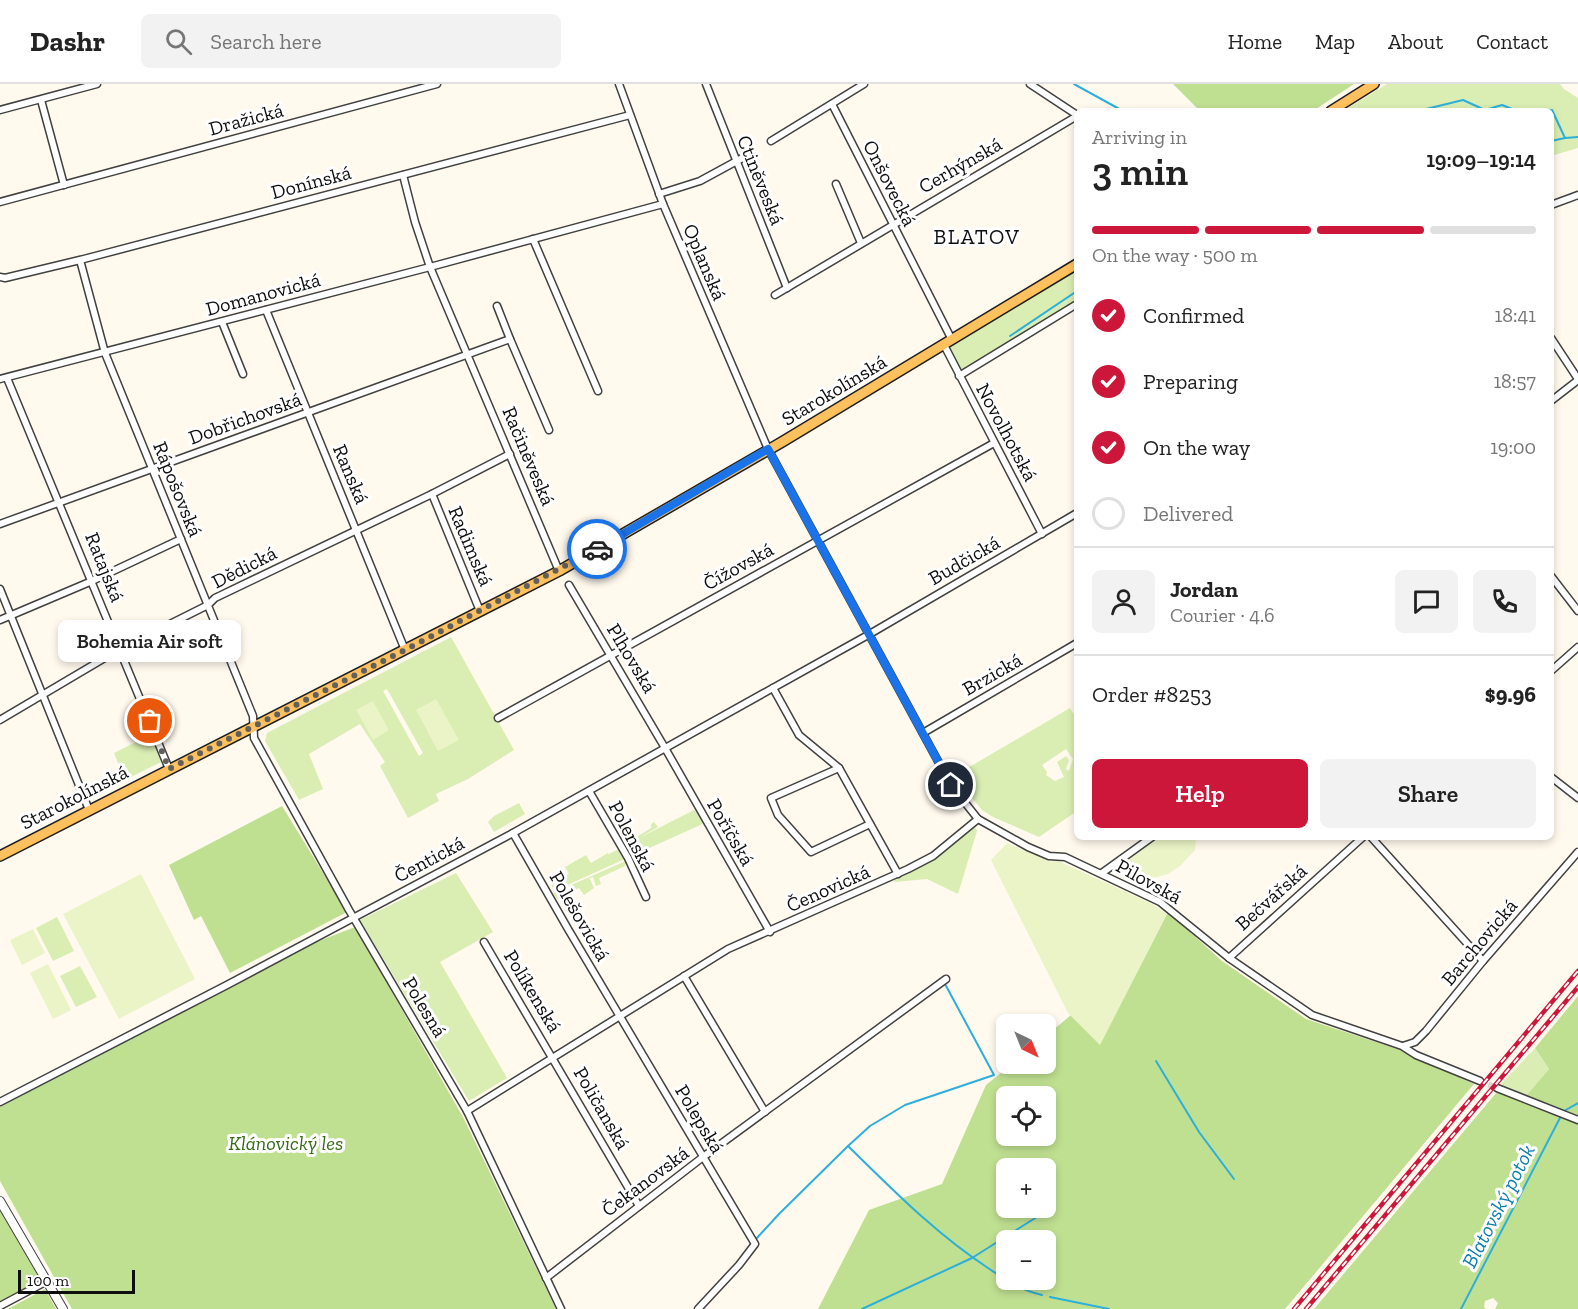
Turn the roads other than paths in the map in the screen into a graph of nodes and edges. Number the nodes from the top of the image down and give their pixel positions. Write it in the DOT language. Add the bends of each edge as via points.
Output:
graph roads {
  1 [pos="97,84"];
  2 [pos="437,84"];
  3 [pos="619,84"];
  4 [pos="706,84"];
  5 [pos="864,84"];
  6 [pos="1030,84"];
  7 [pos="1374,84"];
  8 [pos="41,100"];
  9 [pos="832,104"];
  10 [pos="1336,108"];
  11 [pos="0,110"];
  12 [pos="1074,114"];
  13 [pos="630,115"];
  14 [pos="1074,118"];
  15 [pos="771,141"];
  16 [pos="746,156"];
  17 [pos="736,162"];
  18 [pos="403,175"];
  19 [pos="836,184"];
  20 [pos="64,185"];
  21 [pos="659,194"];
  22 [pos="1578,195"];
  23 [pos="0,202"];
  24 [pos="663,204"];
  25 [pos="1554,204"];
  26 [pos="893,224"];
  27 [pos="533,239"];
  28 [pos="861,243"];
  29 [pos="80,260"];
  30 [pos="1074,266"];
  31 [pos="430,267"];
  32 [pos="0,277"];
  33 [pos="787,288"];
  34 [pos="775,295"];
  35 [pos="497,306"];
  36 [pos="1074,306"];
  37 [pos="266,310"];
  38 [pos="222,322"];
  39 [pos="510,339"];
  40 [pos="948,343"];
  41 [pos="1554,343"];
  42 [pos="105,353"];
  43 [pos="468,355"];
  44 [pos="243,374"];
  45 [pos="959,376"];
  46 [pos="8,378"];
  47 [pos="1578,379"];
  48 [pos="0,380"];
  49 [pos="598,391"];
  50 [pos="1554,399"];
  51 [pos="308,413"];
  52 [pos="549,430"];
  53 [pos="994,443"];
  54 [pos="768,449"];
  55 [pos="510,454"];
  56 [pos="152,469"];
  57 [pos="432,494"];
  58 [pos="61,502"];
  59 [pos="1074,515"];
  60 [pos="0,524"];
  61 [pos="356,530"];
  62 [pos="1042,534"];
  63 [pos="181,539"];
  64 [pos="819,540"];
  65 [pos="559,571"];
  66 [pos="1554,580"];
  67 [pos="93,581"];
  68 [pos="569,585"];
  69 [pos="0,590"];
  70 [pos="208,605"];
  71 [pos="480,611"];
  72 [pos="1578,611"];
  73 [pos="10,616"];
  74 [pos="0,620"];
  75 [pos="868,635"];
  76 [pos="1074,645"];
  77 [pos="1578,647"];
  78 [pos="120,649"];
  79 [pos="405,650"];
  80 [pos="611,655"];
  81 [pos="1554,668"];
  82 [pos="773,688"];
  83 [pos="43,695"];
  84 [pos="498,718"];
  85 [pos="0,720"];
  86 [pos="254,726"];
  87 [pos="923,733"];
  88 [pos="665,748"];
  89 [pos="839,768"];
  90 [pos="169,769"];
  91 [pos="1554,779"];
  92 [pos="589,791"];
  93 [pos="1578,798"];
  94 [pos="89,810"];
  95 [pos="978,819"];
  96 [pos="870,824"];
  97 [pos="513,833"];
  98 [pos="1148,840"];
  99 [pos="1360,840"];
  100 [pos="1374,840"];
  101 [pos="1578,852"];
  102 [pos="0,856"];
  103 [pos="1102,873"];
  104 [pos="898,874"];
  105 [pos="646,897"];
  106 [pos="354,918"];
  107 [pos="770,932"];
  108 [pos="484,942"];
  109 [pos="1229,958"];
  110 [pos="1483,961"];
  111 [pos="684,976"];
  112 [pos="946,979"];
  113 [pos="619,1016"];
  114 [pos="1402,1046"];
  115 [pos="554,1057"];
  116 [pos="1480,1081"];
  117 [pos="1497,1088"];
  118 [pos="0,1102"];
  119 [pos="467,1111"];
  120 [pos="765,1112"];
  121 [pos="1578,1120"];
  122 [pos="704,1157"];
  123 [pos="0,1201"];
  124 [pos="639,1206"];
  125 [pos="546,1278"];
  126 [pos="47,1281"];
  127 [pos="0,1306"];
  128 [pos="63,1309"];
  129 [pos="561,1309"];
  130 [pos="698,1309"];
  1 -- 8 [label="street"];
  2 -- 20 [label="street, Dražická"];
  3 -- 13 [label="street, Oplanská"];
  4 -- 17 [label="street, Ctiněveská"];
  5 -- 9 [label="street"];
  6 -- 12 [label="street"];
  7 -- 10 [label="main road"];
  8 -- 11 [label="street"];
  8 -- 20 [label="street"];
  9 -- 15 [label="street"];
  9 -- 26 [label="street, Onšovecká"];
  13 -- 18 [label="street, Donínská"];
  13 -- 21 [label="street, Oplanská"];
  14 -- 26 [label="street, Cerhýnská"];
  16 -- 17 [label="street"];
  17 -- 21 [label="street" via="700,181"];
  17 -- 33 [label="street, Ctiněveská"];
  18 -- 29 [label="street, Donínská"];
  18 -- 31 [label="street, Račiněveská"];
  19 -- 28 [label="street"];
  20 -- 23 [label="street, Dražická"];
  21 -- 24 [label="street, Oplanská"];
  22 -- 25 [label="street"];
  24 -- 27 [label="street, Domanovická"];
  24 -- 54 [label="street, Oplanská"];
  26 -- 28 [label="street, Cerhýnská"];
  26 -- 40 [label="street, Onšovecká"];
  27 -- 31 [label="street, Domanovická"];
  27 -- 49 [label="street"];
  28 -- 33 [label="street, Cerhýnská"];
  29 -- 32 [label="street, Donínská"];
  29 -- 42 [label="street, Rápošovská"];
  30 -- 40 [label="main road, Starokolínská"];
  31 -- 37 [label="street, Domanovická"];
  31 -- 43 [label="street, Račiněveská"];
  33 -- 34 [label="street, Cerhýnská"];
  35 -- 39 [label="street, Račiněveská"];
  36 -- 45 [label="street"];
  37 -- 38 [label="street, Domanovická"];
  37 -- 51 [label="street, Ranská"];
  38 -- 42 [label="street, Domanovická"];
  38 -- 44 [label="street"];
  39 -- 43 [label="street"];
  39 -- 52 [label="street, Račiněveská"];
  40 -- 45 [label="street, Novolhotská"];
  40 -- 54 [label="main road, Starokolínská"];
  41 -- 47 [label="street"];
  42 -- 46 [label="street, Domanovická"];
  42 -- 56 [label="street, Rápošovská"];
  43 -- 51 [label="street, Dobřichovská"];
  43 -- 55 [label="street, Račiněveská"];
  45 -- 53 [label="street, Novolhotská"];
  46 -- 48 [label="street, Domanovická"];
  46 -- 58 [label="street, Ratajská"];
  47 -- 50 [label="street"];
  51 -- 56 [label="street, Dobřichovská"];
  51 -- 61 [label="street, Ranská"];
  53 -- 62 [label="street, Novolhotská"];
  53 -- 64 [label="street, Čížovská"];
  54 -- 64 [label="street, Pilovská"];
  54 -- 65 [label="main road, Starokolínská"];
  55 -- 57 [label="street, Dědická"];
  55 -- 65 [label="street, Račiněveská"];
  56 -- 58 [label="street, Dobřichovská"];
  56 -- 63 [label="street, Rápošovská"];
  57 -- 61 [label="street, Dědická"];
  57 -- 71 [label="street, Radimská"];
  58 -- 60 [label="street, Dobřichovská"];
  58 -- 67 [label="street, Ratajská"];
  59 -- 62 [label="street, Budčická"];
  61 -- 70 [label="street, Dědická" via="215,598"];
  61 -- 79 [label="street, Ranská"];
  62 -- 75 [label="street, Budčická"];
  63 -- 67 [label="street"];
  63 -- 70 [label="street, Rápošovská"];
  64 -- 75 [label="street, Pilovská"];
  64 -- 80 [label="street, Čížovská"];
  65 -- 71 [label="main road, Starokolínská"];
  66 -- 72 [label="street"];
  67 -- 73 [label="street"];
  67 -- 78 [label="street, Ratajská"];
  68 -- 80 [label="street, Plhovská"];
  69 -- 73 [label="street"];
  70 -- 78 [label="street, Dědická"];
  70 -- 86 [label="street, Rápošovská"];
  71 -- 79 [label="main road, Starokolínská"];
  73 -- 74 [label="street"];
  73 -- 83 [label="street"];
  75 -- 82 [label="street, Čentická"];
  75 -- 87 [label="street, Pilovská"];
  76 -- 87 [label="street, Brzická"];
  77 -- 81 [label="street"];
  78 -- 83 [label="street, Dědická"];
  78 -- 90 [label="street, Ratajská"];
  79 -- 86 [label="main road, Starokolínská"];
  80 -- 84 [label="street, Čížovská"];
  80 -- 88 [label="street, Plhovská"];
  82 -- 88 [label="street, Čentická"];
  82 -- 89 [label="street" via="799,735"];
  83 -- 85 [label="street, Dědická"];
  83 -- 94 [label="street"];
  86 -- 90 [label="main road, Starokolínská"];
  86 -- 106 [label="street, Polesná" via="254,738"];
  87 -- 95 [label="street, Pilovská" via="951,785"];
  88 -- 92 [label="street, Čentická"];
  88 -- 107 [label="street, Poříčská"];
  89 -- 96 [label="street"];
  89 -- 96 [label="street" via="771,798 778,815 811,852"];
  90 -- 94 [label="main road, Starokolínská"];
  91 -- 93 [label="street"];
  92 -- 97 [label="street, Čentická"];
  92 -- 105 [label="street, Polenská"];
  94 -- 102 [label="main road, Starokolínská"];
  95 -- 103 [label="street, Pilovská" via="1049,856 1065,857"];
  95 -- 104 [label="street, Čenovická" via="933,856"];
  96 -- 104 [label="street"];
  97 -- 106 [label="street, Čentická"];
  97 -- 113 [label="street, Polešovická"];
  98 -- 103 [label="street"];
  99 -- 109 [label="street, Bečvářská"];
  100 -- 110 [label="street"];
  101 -- 110 [label="street, Barchovická"];
  103 -- 109 [label="street, Pilovská" via="1160,902"];
  104 -- 107 [label="street, Čenovická"];
  106 -- 118 [label="street, Čentická"];
  106 -- 119 [label="street, Polesná"];
  107 -- 111 [label="street, Čenovická" via="728,950"];
  108 -- 115 [label="street, Políkenská"];
  109 -- 114 [label="street, Pilovská" via="1312,1015"];
  110 -- 114 [label="street, Barchovická" via="1415,1042"];
  111 -- 113 [label="street, Čenovická"];
  111 -- 120 [label="street"];
  112 -- 120 [label="street, Čekanovská"];
  113 -- 115 [label="street, Čenovická"];
  113 -- 122 [label="street, Polepská"];
  114 -- 116 [label="street, Pilovská"];
  115 -- 119 [label="street, Čenovická"];
  115 -- 124 [label="street, Poličanská"];
  117 -- 121 [label="street"];
  119 -- 125 [label="street, Polesná"];
  120 -- 122 [label="street, Čekanovská"];
  122 -- 124 [label="street, Čekanovská"];
  122 -- 130 [label="street, Polepská" via="754,1241 739,1265"];
  123 -- 126 [label="street"];
  124 -- 125 [label="street, Čekanovská"];
  125 -- 129 [label="street, Polesná"];
  126 -- 127 [label="street"];
  126 -- 128 [label="street"];
}
